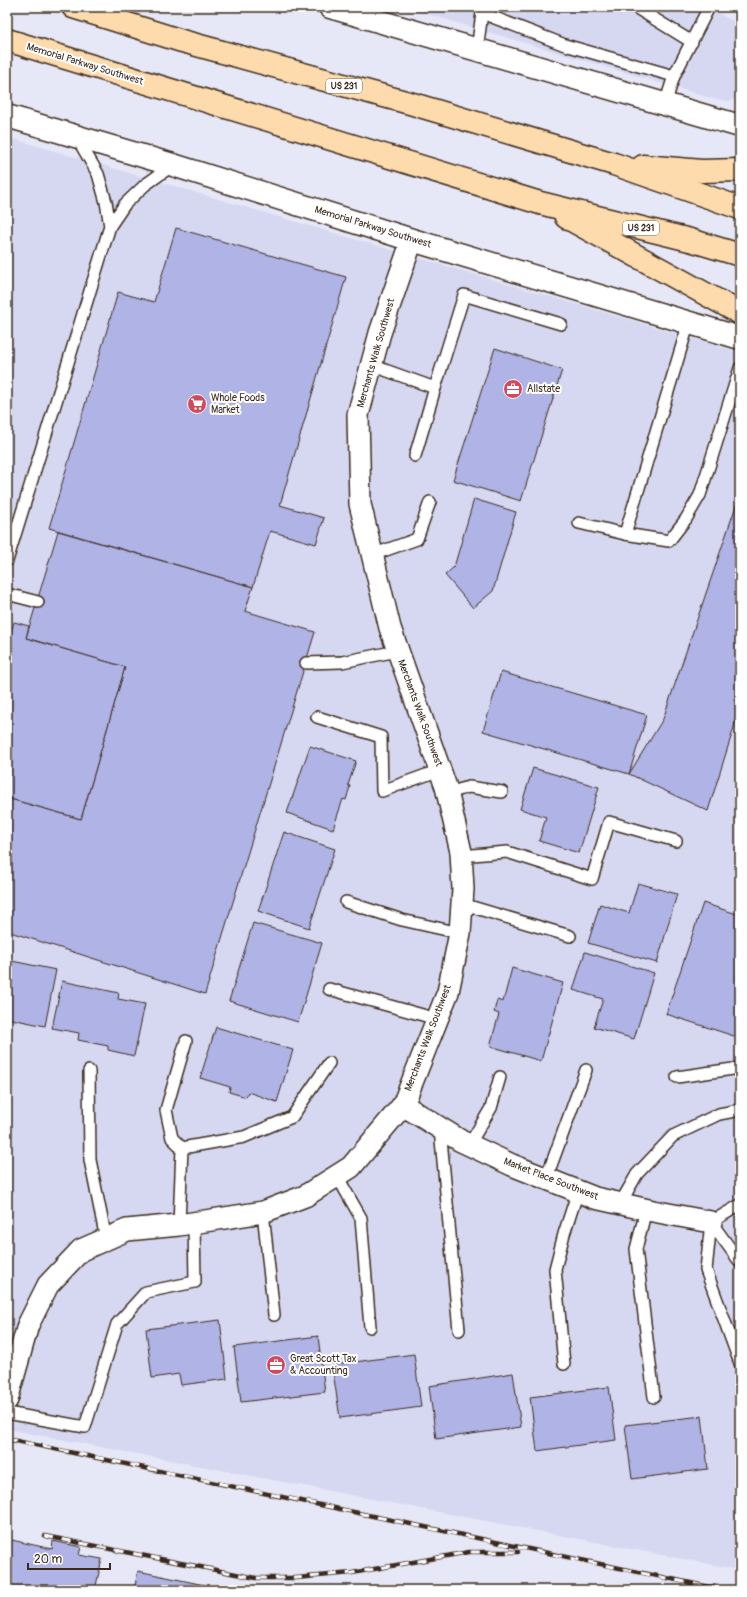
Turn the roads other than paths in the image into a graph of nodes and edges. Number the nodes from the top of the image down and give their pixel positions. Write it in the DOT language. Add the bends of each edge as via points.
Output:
graph roads {
  1 [pos="73,7"];
  2 [pos="330,7"];
  3 [pos="635,7"];
  4 [pos="709,7"];
  5 [pos="481,10"];
  6 [pos="9,41"];
  7 [pos="692,42"];
  8 [pos="477,50"];
  9 [pos="674,76"];
  10 [pos="666,104"];
  11 [pos="7,116"];
  12 [pos="740,126"];
  13 [pos="76,137"];
  14 [pos="614,164"];
  15 [pos="173,165"];
  16 [pos="740,170"];
  17 [pos="540,203"];
  18 [pos="740,208"];
  19 [pos="110,226"];
  20 [pos="412,240"];
  21 [pos="740,256"];
  22 [pos="740,312"];
  23 [pos="689,322"];
  24 [pos="561,324"];
  25 [pos="740,338"];
  26 [pos="371,365"];
  27 [pos="740,368"];
  28 [pos="435,388"];
  29 [pos="415,456"];
  30 [pos="430,502"];
  31 [pos="579,523"];
  32 [pos="625,534"];
  33 [pos="372,555"];
  34 [pos="7,561"];
  35 [pos="7,594"];
  36 [pos="38,602"];
  37 [pos="397,651"];
  38 [pos="306,663"];
  39 [pos="317,717"];
  40 [pos="440,770"];
  41 [pos="502,792"];
  42 [pos="448,793"];
  43 [pos="676,841"];
  44 [pos="461,856"];
  45 [pos="346,902"];
  46 [pos="462,904"];
  47 [pos="460,933"];
  48 [pos="570,936"];
  49 [pos="329,989"];
  50 [pos="437,1019"];
  51 [pos="186,1041"];
  52 [pos="329,1063"];
  53 [pos="740,1068"];
  54 [pos="586,1070"];
  55 [pos="89,1071"];
  56 [pos="500,1077"];
  57 [pos="677,1077"];
  58 [pos="403,1105"];
  59 [pos="740,1110"];
  60 [pos="440,1129"];
  61 [pos="469,1145"];
  62 [pos="182,1148"];
  63 [pos="337,1176"];
  64 [pos="546,1179"];
  65 [pos="578,1191"];
  66 [pos="620,1204"];
  67 [pos="740,1204"];
  68 [pos="646,1210"];
  69 [pos="263,1212"];
  70 [pos="711,1222"];
  71 [pos="187,1224"];
  72 [pos="106,1239"];
  73 [pos="740,1262"];
  74 [pos="274,1316"];
  75 [pos="370,1327"];
  76 [pos="459,1330"];
  77 [pos="740,1363"];
  78 [pos="564,1364"];
  79 [pos="654,1397"];
  80 [pos="7,1400"];
  81 [pos="7,1413"];
  1 -- 14 [label="highway, US 231" via="182,41 413,104"];
  2 -- 8 [label="main road"];
  3 -- 7 [label="lane"];
  4 -- 7 [label="lane"];
  5 -- 8 [label="lane"];
  5 -- 9 [label="lane" via="565,45"];
  6 -- 17 [label="highway, Memorial Parkway Southwest / US 231"];
  7 -- 9 [label="lane"];
  8 -- 10 [label="main road"];
  9 -- 10 [label="lane"];
  10 -- 12 [label="main road"];
  11 -- 13 [label="main road, Memorial Parkway Southwest"];
  13 -- 15 [label="main road, Memorial Parkway Southwest"];
  13 -- 19 [label="lane" via="98,174"];
  14 -- 16 [label="highway" via="702,171"];
  14 -- 18 [label="highway, US 231"];
  15 -- 19 [label="lane" via="145,185 125,204"];
  15 -- 20 [label="main road, Memorial Parkway Southwest"];
  17 -- 21 [label="highway, Memorial Parkway Southwest / US 231" via="690,240"];
  17 -- 22 [label="highway"];
  19 -- 34 [label="lane"];
  20 -- 23 [label="main road, Memorial Parkway Southwest"];
  20 -- 26 [label="street, Merchants Walk Southwest"];
  23 -- 25 [label="main road, Memorial Parkway Southwest"];
  23 -- 32 [label="lane"];
  24 -- 28 [label="lane" via="464,295"];
  26 -- 28 [label="lane"];
  26 -- 33 [label="street, Merchants Walk Southwest" via="358,415 360,504"];
  27 -- 32 [label="lane" via="700,495 686,519 669,541"];
  28 -- 29 [label="lane"];
  30 -- 33 [label="lane" via="416,539"];
  31 -- 32 [label="lane"];
  33 -- 37 [label="street, Merchants Walk Southwest"];
  35 -- 36 [label="lane"];
  37 -- 38 [label="lane" via="342,662"];
  37 -- 40 [label="street, Merchants Walk Southwest"];
  39 -- 40 [label="lane" via="380,737 382,791"];
  40 -- 42 [label="street, Merchants Walk Southwest"];
  41 -- 42 [label="lane" via="469,786"];
  42 -- 44 [label="street, Merchants Walk Southwest"];
  43 -- 44 [label="lane" via="609,822 592,879 507,852"];
  44 -- 46 [label="street, Merchants Walk Southwest"];
  45 -- 47 [label="lane" via="402,920"];
  46 -- 47 [label="street, Merchants Walk Southwest"];
  46 -- 48 [label="lane"];
  47 -- 50 [label="street, Merchants Walk Southwest" via="448,992"];
  49 -- 50 [label="lane"];
  50 -- 58 [label="street, Merchants Walk Southwest"];
  51 -- 62 [label="lane" via="166,1110 172,1138"];
  52 -- 62 [label="lane" via="292,1117 244,1137"];
  53 -- 57 [label="lane"];
  54 -- 64 [label="lane"];
  55 -- 72 [label="lane" via="90,1160"];
  56 -- 61 [label="lane" via="491,1108"];
  58 -- 60 [label="street, Market Place Southwest"];
  58 -- 63 [label="street, Merchants Walk Southwest" via="352,1167"];
  59 -- 66 [label="lane" via="719,1114 673,1136 637,1174"];
  60 -- 61 [label="street, Market Place Southwest"];
  60 -- 76 [label="lane"];
  61 -- 64 [label="street, Market Place Southwest"];
  62 -- 71 [label="lane"];
  63 -- 69 [label="street, Merchants Walk Southwest" via="305,1196"];
  63 -- 75 [label="lane" via="361,1218"];
  64 -- 65 [label="street, Market Place Southwest"];
  65 -- 66 [label="street, Market Place Southwest"];
  65 -- 78 [label="lane" via="555,1269"];
  66 -- 68 [label="street, Market Place Southwest"];
  67 -- 70 [label="lane"];
  68 -- 70 [label="street, Market Place Southwest"];
  68 -- 79 [label="lane" via="636,1249"];
  69 -- 71 [label="street, Merchants Walk Southwest"];
  69 -- 74 [label="lane"];
  70 -- 73 [label="lane"];
  70 -- 77 [label="lane" via="706,1270"];
  71 -- 72 [label="street, Merchants Walk Southwest" via="127,1230"];
  71 -- 81 [label="lane" via="195,1282 146,1292 117,1324 85,1427"];
  72 -- 80 [label="street, Merchants Walk Southwest" via="81,1250 48,1284 28,1325"];
}
